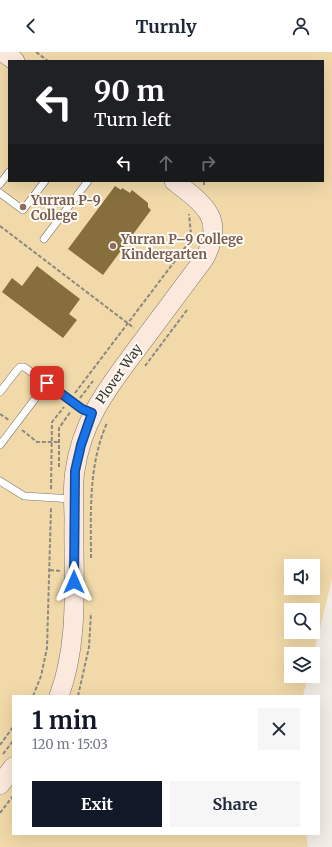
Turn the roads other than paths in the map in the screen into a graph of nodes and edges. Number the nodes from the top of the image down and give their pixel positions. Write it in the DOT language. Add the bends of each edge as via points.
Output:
graph roads {
  1 [pos="3,52"];
  2 [pos="14,60"];
  3 [pos="8,173"];
  4 [pos="44,182"];
  5 [pos="87,182"];
  6 [pos="175,182"];
  7 [pos="0,184"];
  8 [pos="0,193"];
  9 [pos="44,239"];
  10 [pos="47,383"];
  11 [pos="0,392"];
  12 [pos="100,417"];
  13 [pos="0,445"];
  14 [pos="0,481"];
  15 [pos="74,500"];
  16 [pos="59,695"];
  17 [pos="12,768"];
  18 [pos="0,785"];
  1 -- 2 [label="street"];
  3 -- 7 [label="lane"];
  4 -- 8 [label="lane" via="23,210"];
  5 -- 9 [label="lane"];
  6 -- 12 [label="street, Plover Way" via="197,199 211,216 214,226 213,237 204,259 107,390"];
  10 -- 11 [label="lane" via="30,370 20,367"];
  10 -- 12 [label="lane" via="75,404"];
  10 -- 13 [label="lane"];
  12 -- 15 [label="street, Plover Way" via="81,445 75,471"];
  14 -- 15 [label="lane" via="24,496"];
  15 -- 16 [label="street, Plover Way" via="74,603 71,646 66,678"];
  17 -- 18 [label="street"];
}
